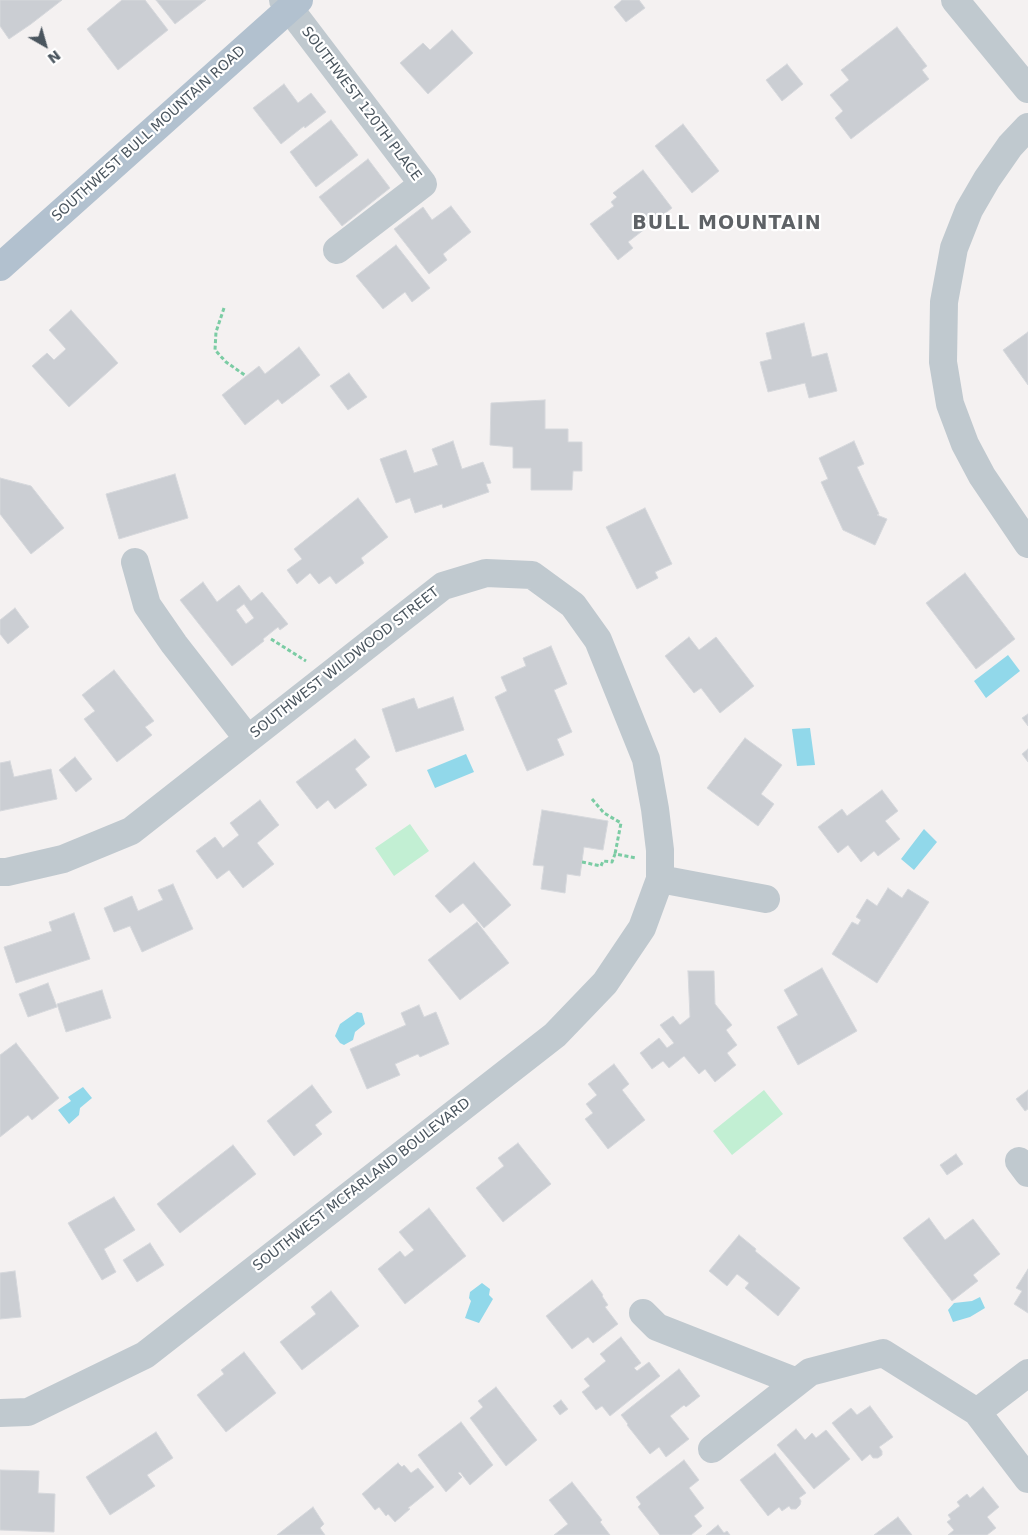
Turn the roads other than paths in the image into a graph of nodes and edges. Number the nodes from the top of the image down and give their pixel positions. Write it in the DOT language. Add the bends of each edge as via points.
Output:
graph roads {
  1 [pos="955,0"];
  2 [pos="290,3"];
  3 [pos="1028,89"];
  4 [pos="1028,127"];
  5 [pos="337,250"];
  6 [pos="0,267"];
  7 [pos="1028,544"];
  8 [pos="135,562"];
  9 [pos="248,739"];
  10 [pos="652,869"];
  11 [pos="0,872"];
  12 [pos="766,899"];
  13 [pos="643,1312"];
  14 [pos="1028,1373"];
  15 [pos="797,1382"];
  16 [pos="977,1412"];
  17 [pos="0,1414"];
  18 [pos="712,1449"];
  19 [pos="1028,1479"];
  1 -- 3 [label="street"];
  2 -- 5 [label="street, SOUTHWEST 120TH PLACE" via="422,184"];
  2 -- 6 [label="main road, SOUTHWEST BULL MOUNTAIN ROAD"];
  4 -- 7 [label="street" via="987,178 969,210 954,248 944,302 943,362 950,404 965,444 982,476"];
  8 -- 9 [label="street" via="147,605"];
  9 -- 10 [label="street, SOUTHWEST WILDWOOD STREET" via="443,586 486,573 532,575 573,605 598,640 646,759 660,850"];
  9 -- 11 [label="street, SOUTHWEST WILDWOOD STREET" via="131,831 63,859"];
  10 -- 12 [label="street"];
  10 -- 17 [label="street, SOUTHWEST MCFARLAND BOULEVARD" via="642,928 605,983 555,1035 145,1355 28,1412"];
  13 -- 15 [label="street" via="656,1326"];
  14 -- 16 [label="street"];
  15 -- 16 [label="street" via="810,1372 882,1353"];
  15 -- 18 [label="street"];
  16 -- 19 [label="street"];
}
